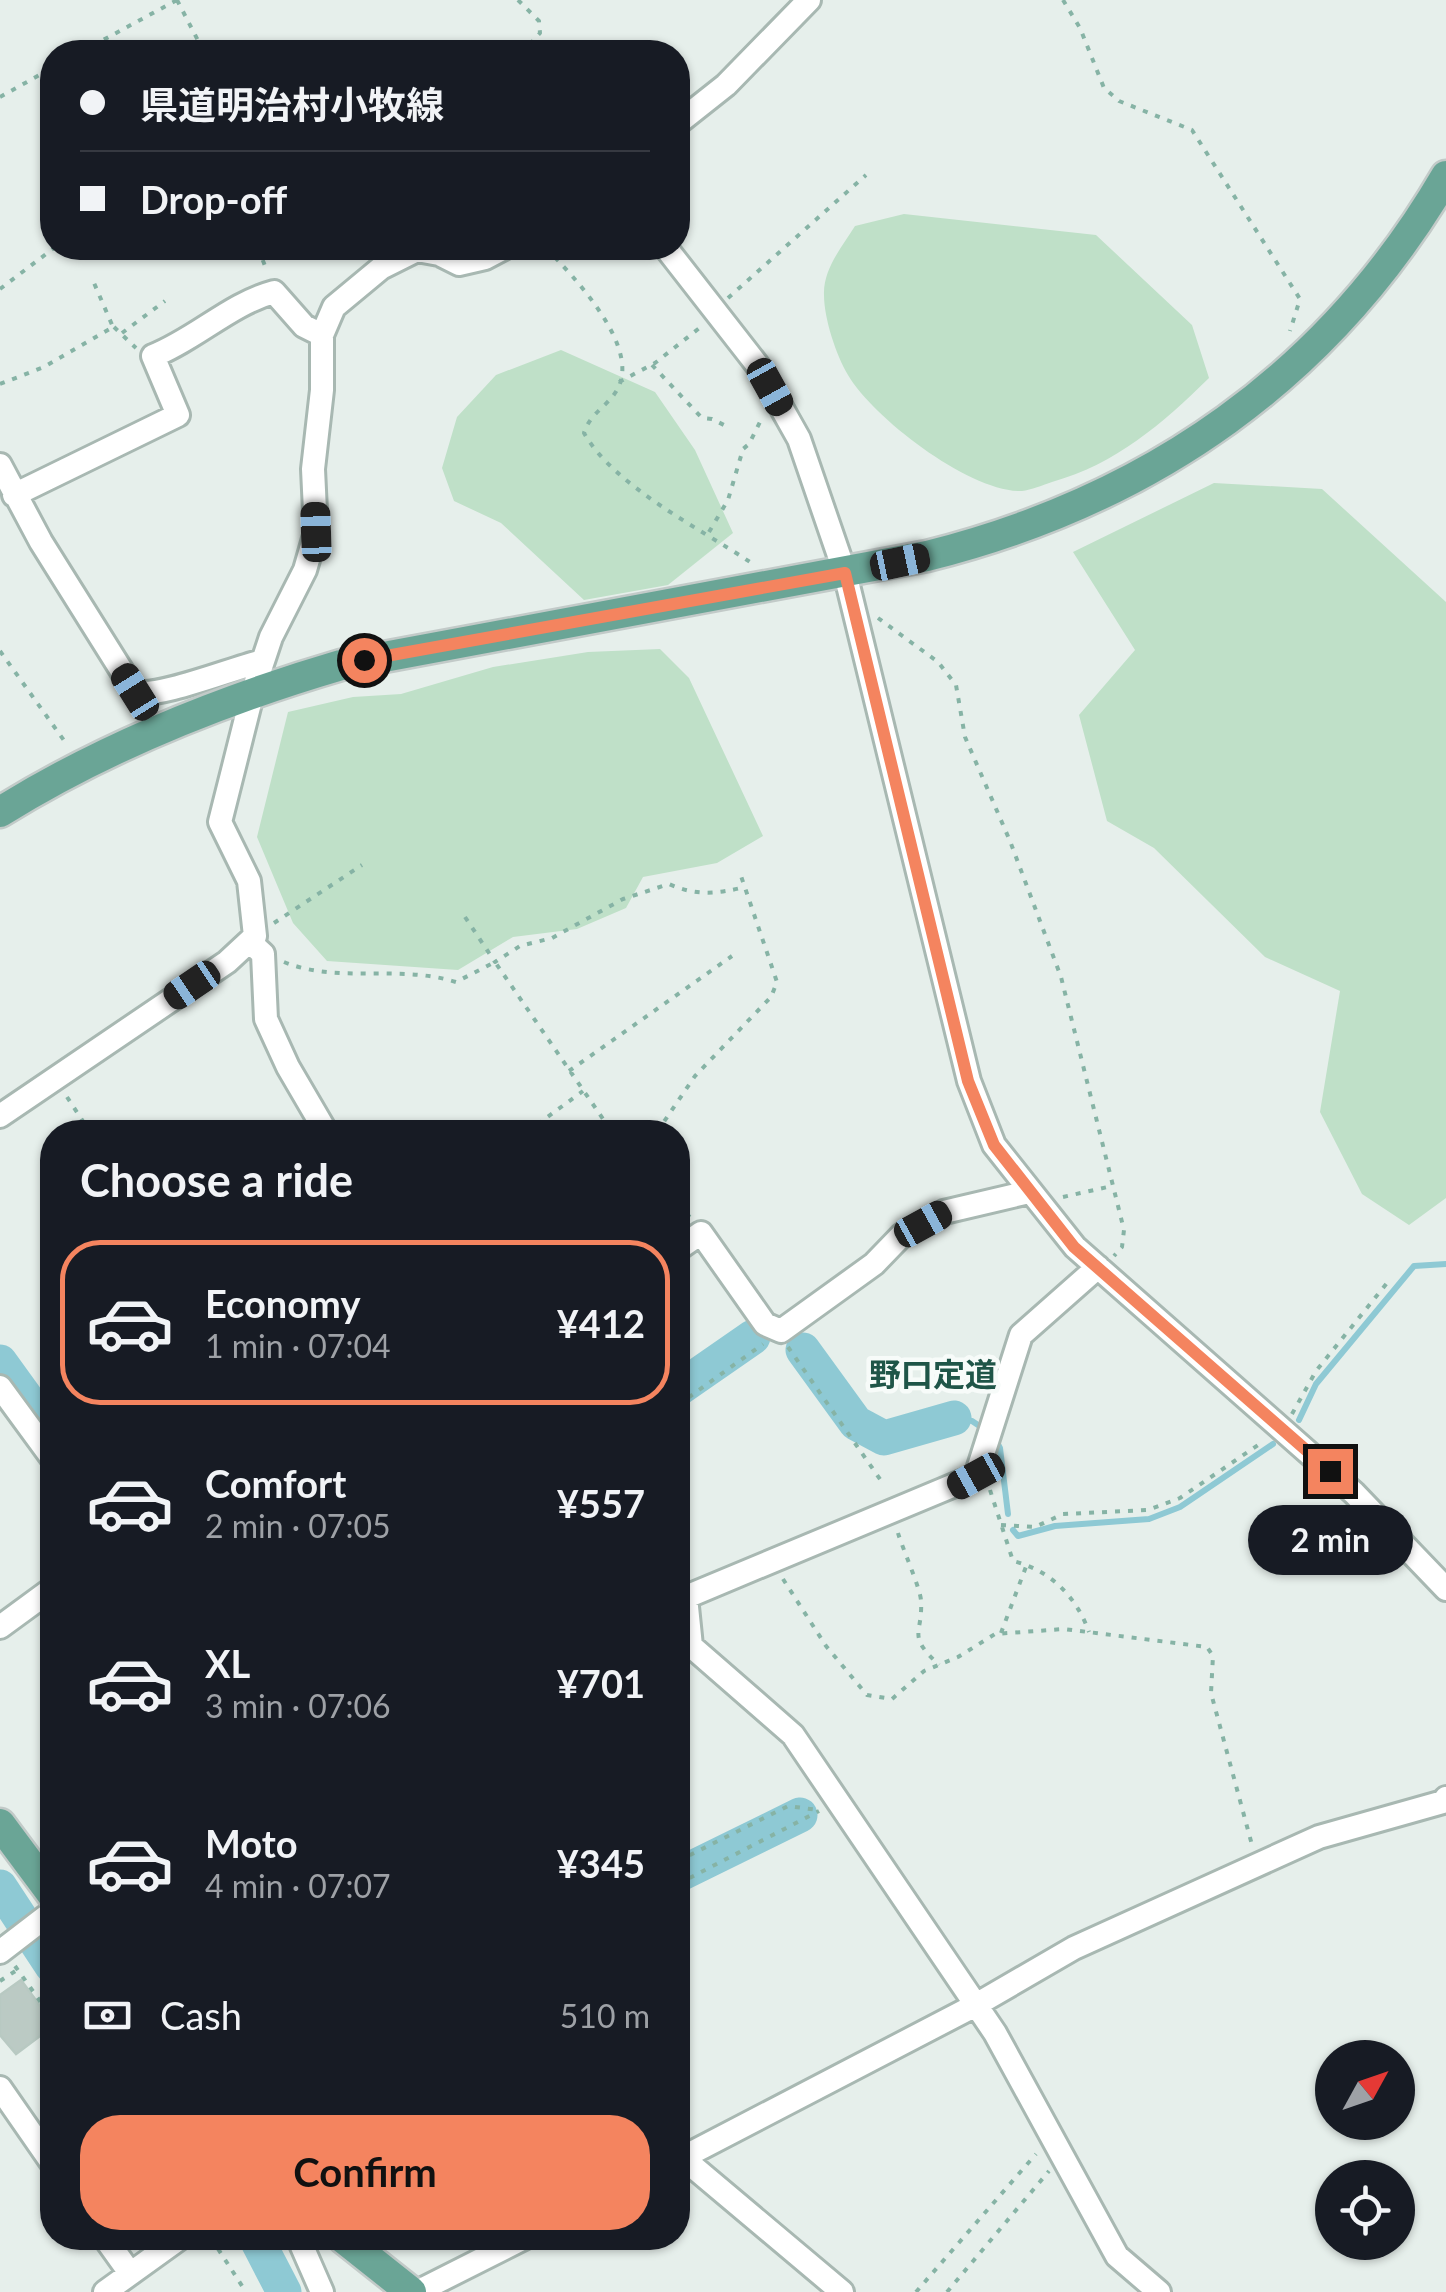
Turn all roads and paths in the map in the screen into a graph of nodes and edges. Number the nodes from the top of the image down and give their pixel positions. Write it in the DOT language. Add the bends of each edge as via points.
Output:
graph roads {
  1 [pos="177,0"];
  2 [pos="518,0"];
  3 [pos="808,0"];
  4 [pos="1063,0"];
  5 [pos="103,40"];
  6 [pos="198,40"];
  7 [pos="534,40"];
  8 [pos="40,75"];
  9 [pos="0,97"];
  10 [pos="690,113"];
  11 [pos="866,174"];
  12 [pos="1446,176"];
  13 [pos="42,260"];
  14 [pos="262,260"];
  15 [pos="397,260"];
  16 [pos="451,260"];
  17 [pos="476,260"];
  18 [pos="556,260"];
  19 [pos="675,260"];
  20 [pos="94,283"];
  21 [pos="0,288"];
  22 [pos="274,292"];
  23 [pos="165,301"];
  24 [pos="715,312"];
  25 [pos="113,326"];
  26 [pos="122,333"];
  27 [pos="322,335"];
  28 [pos="153,356"];
  29 [pos="652,365"];
  30 [pos="619,382"];
  31 [pos="1277,382"];
  32 [pos="0,384"];
  33 [pos="770,387"];
  34 [pos="728,427"];
  35 [pos="0,465"];
  36 [pos="11,504"];
  37 [pos="708,534"];
  38 [pos="845,573"];
  39 [pos="759,588"];
  40 [pos="899,632"];
  41 [pos="0,651"];
  42 [pos="263,661"];
  43 [pos="252,691"];
  44 [pos="82,766"];
  45 [pos="0,812"];
  46 [pos="362,866"];
  47 [pos="740,873"];
  48 [pos="745,888"];
  49 [pos="465,917"];
  50 [pos="256,944"];
  51 [pos="732,956"];
  52 [pos="494,962"];
  53 [pos="569,1071"];
  54 [pos="47,1083"];
  55 [pos="583,1091"];
  56 [pos="0,1116"];
  57 [pos="83,1120"];
  58 [pos="319,1120"];
  59 [pos="544,1120"];
  60 [pos="604,1120"];
  61 [pos="664,1120"];
  62 [pos="1112,1186"];
  63 [pos="1029,1192"];
  64 [pos="1044,1212"];
  65 [pos="690,1241"];
  66 [pos="1099,1268"];
  67 [pos="1388,1283"];
  68 [pos="781,1331"];
  69 [pos="0,1387"];
  70 [pos="690,1397"];
  71 [pos="1281,1428"];
  72 [pos="40,1442"];
  73 [pos="976,1476"];
  74 [pos="882,1482"];
  75 [pos="892,1514"];
  76 [pos="1001,1525"];
  77 [pos="774,1561"];
  78 [pos="1027,1564"];
  79 [pos="1446,1588"];
  80 [pos="690,1595"];
  81 [pos="40,1599"];
  82 [pos="0,1627"];
  83 [pos="1089,1632"];
  84 [pos="1000,1633"];
  85 [pos="690,1653"];
  86 [pos="939,1665"];
  87 [pos="1446,1798"];
  88 [pos="0,1824"];
  89 [pos="690,1855"];
  90 [pos="1258,1865"];
  91 [pos="40,1878"];
  92 [pos="690,1878"];
  93 [pos="40,1921"];
  94 [pos="4,1949"];
  95 [pos="17,1970"];
  96 [pos="0,1981"];
  97 [pos="40,2002"];
  98 [pos="974,2006"];
  99 [pos="0,2088"];
  100 [pos="40,2146"];
  101 [pos="1057,2146"];
  102 [pos="690,2151"];
  103 [pos="690,2166"];
  104 [pos="120,2250"];
  105 [pos="163,2250"];
  106 [pos="219,2250"];
  107 [pos="304,2250"];
  108 [pos="359,2250"];
  109 [pos="500,2250"];
  110 [pos="140,2266"];
  111 [pos="104,2292"];
  112 [pos="246,2292"];
  113 [pos="322,2292"];
  114 [pos="414,2292"];
  115 [pos="842,2292"];
  116 [pos="916,2292"];
  117 [pos="946,2292"];
  118 [pos="1159,2292"];
  1 -- 5 [label="path"];
  1 -- 6 [label="path"];
  2 -- 7 [label="path" via="539,21"];
  3 -- 10 [label="street"];
  4 -- 31 [label="path" via="1104,88 1192,130 1300,299 1276,364"];
  8 -- 9 [label="path"];
  11 -- 24 [label="path"];
  12 -- 31 [label="main road" via="1369,289"];
  13 -- 21 [label="path"];
  14 -- 22 [label="path"];
  15 -- 27 [label="street" via="334,307"];
  16 -- 17 [label="street"];
  18 -- 30 [label="path" via="609,326 623,368"];
  19 -- 24 [label="street"];
  20 -- 25 [label="path"];
  22 -- 27 [label="street" via="304,326"];
  22 -- 28 [label="street"];
  23 -- 26 [label="path"];
  24 -- 29 [label="path"];
  24 -- 33 [label="street"];
  25 -- 26 [label="path"];
  25 -- 32 [label="path" via="44,368"];
  26 -- 28 [label="path"];
  27 -- 42 [label="street" via="316,532"];
  28 -- 36 [label="street" via="178,415"];
  29 -- 30 [label="path"];
  29 -- 34 [label="path" via="702,418"];
  30 -- 37 [label="path" via="588,418 584,434 595,453"];
  31 -- 38 [label="main road" via="1176,455 1098,497 992,538"];
  33 -- 37 [label="path" via="728,500"];
  33 -- 38 [label="street" via="799,439"];
  35 -- 36 [label="street"];
  36 -- 42 [label="street" via="135,692 148,696"];
  37 -- 39 [label="path" via="756,566"];
  38 -- 39 [label="main road"];
  38 -- 63 [label="street" via="968,1081 994,1145"];
  39 -- 43 [label="main road" via="385,654"];
  40 -- 62 [label="path" via="938,662 956,686 965,737 1061,977"];
  41 -- 44 [label="path"];
  42 -- 43 [label="street"];
  43 -- 44 [label="main road"];
  43 -- 50 [label="street" via="220,822 249,881"];
  44 -- 45 [label="main road"];
  46 -- 50 [label="path"];
  47 -- 48 [label="path"];
  48 -- 52 [label="path" via="690,893 668,884"];
  48 -- 61 [label="path" via="777,982 772,997 695,1076"];
  49 -- 52 [label="path"];
  50 -- 52 [label="path" via="309,972 370,970 456,982"];
  50 -- 54 [label="street"];
  50 -- 58 [label="street" via="266,1019"];
  51 -- 53 [label="path"];
  52 -- 53 [label="path"];
  53 -- 55 [label="path"];
  54 -- 56 [label="street"];
  54 -- 57 [label="path" via="73,1102"];
  55 -- 59 [label="path"];
  55 -- 60 [label="path"];
  62 -- 64 [label="path" via="1057,1199"];
  62 -- 66 [label="path" via="1122,1247"];
  63 -- 64 [label="street"];
  63 -- 68 [label="street" via="944,1212 902,1235 874,1264"];
  64 -- 66 [label="street"];
  65 -- 68 [label="street" via="701,1233 766,1324"];
  66 -- 71 [label="street"];
  66 -- 73 [label="street" via="1021,1335"];
  67 -- 71 [label="path" via="1316,1371"];
  68 -- 70 [label="path"];
  68 -- 74 [label="path"];
  69 -- 72 [label="street"];
  71 -- 76 [label="path" via="1180,1498 1148,1510 1063,1514 1036,1527"];
  71 -- 79 [label="street"];
  73 -- 75 [label="street"];
  73 -- 76 [label="path" via="994,1496"];
  75 -- 77 [label="street"];
  75 -- 86 [label="path" via="922,1598 916,1629"];
  76 -- 78 [label="path" via="1013,1561"];
  77 -- 80 [label="street"];
  77 -- 86 [label="path" via="817,1634 867,1695 892,1699"];
  78 -- 83 [label="path" via="1064,1590"];
  78 -- 84 [label="path"];
  81 -- 82 [label="street"];
  83 -- 84 [label="path"];
  83 -- 90 [label="path" via="1207,1647 1213,1656 1211,1693"];
  84 -- 86 [label="path"];
  85 -- 98 [label="street" via="793,1735"];
  87 -- 90 [label="street" via="1319,1837"];
  88 -- 91 [label="main road"];
  89 -- 92 [label="path" via="788,1806 819,1811"];
  90 -- 98 [label="street" via="1074,1948"];
  93 -- 94 [label="street"];
  94 -- 95 [label="path"];
  95 -- 96 [label="path"];
  95 -- 97 [label="path"];
  98 -- 101 [label="street"];
  98 -- 102 [label="street"];
  99 -- 100 [label="street"];
  101 -- 116 [label="path"];
  101 -- 117 [label="path"];
  101 -- 118 [label="street" via="1117,2256"];
  103 -- 115 [label="street"];
  104 -- 110 [label="street"];
  105 -- 110 [label="street"];
  106 -- 112 [label="path"];
  107 -- 113 [label="street"];
  108 -- 114 [label="main road"];
  109 -- 114 [label="street"];
  110 -- 111 [label="street"];
}
